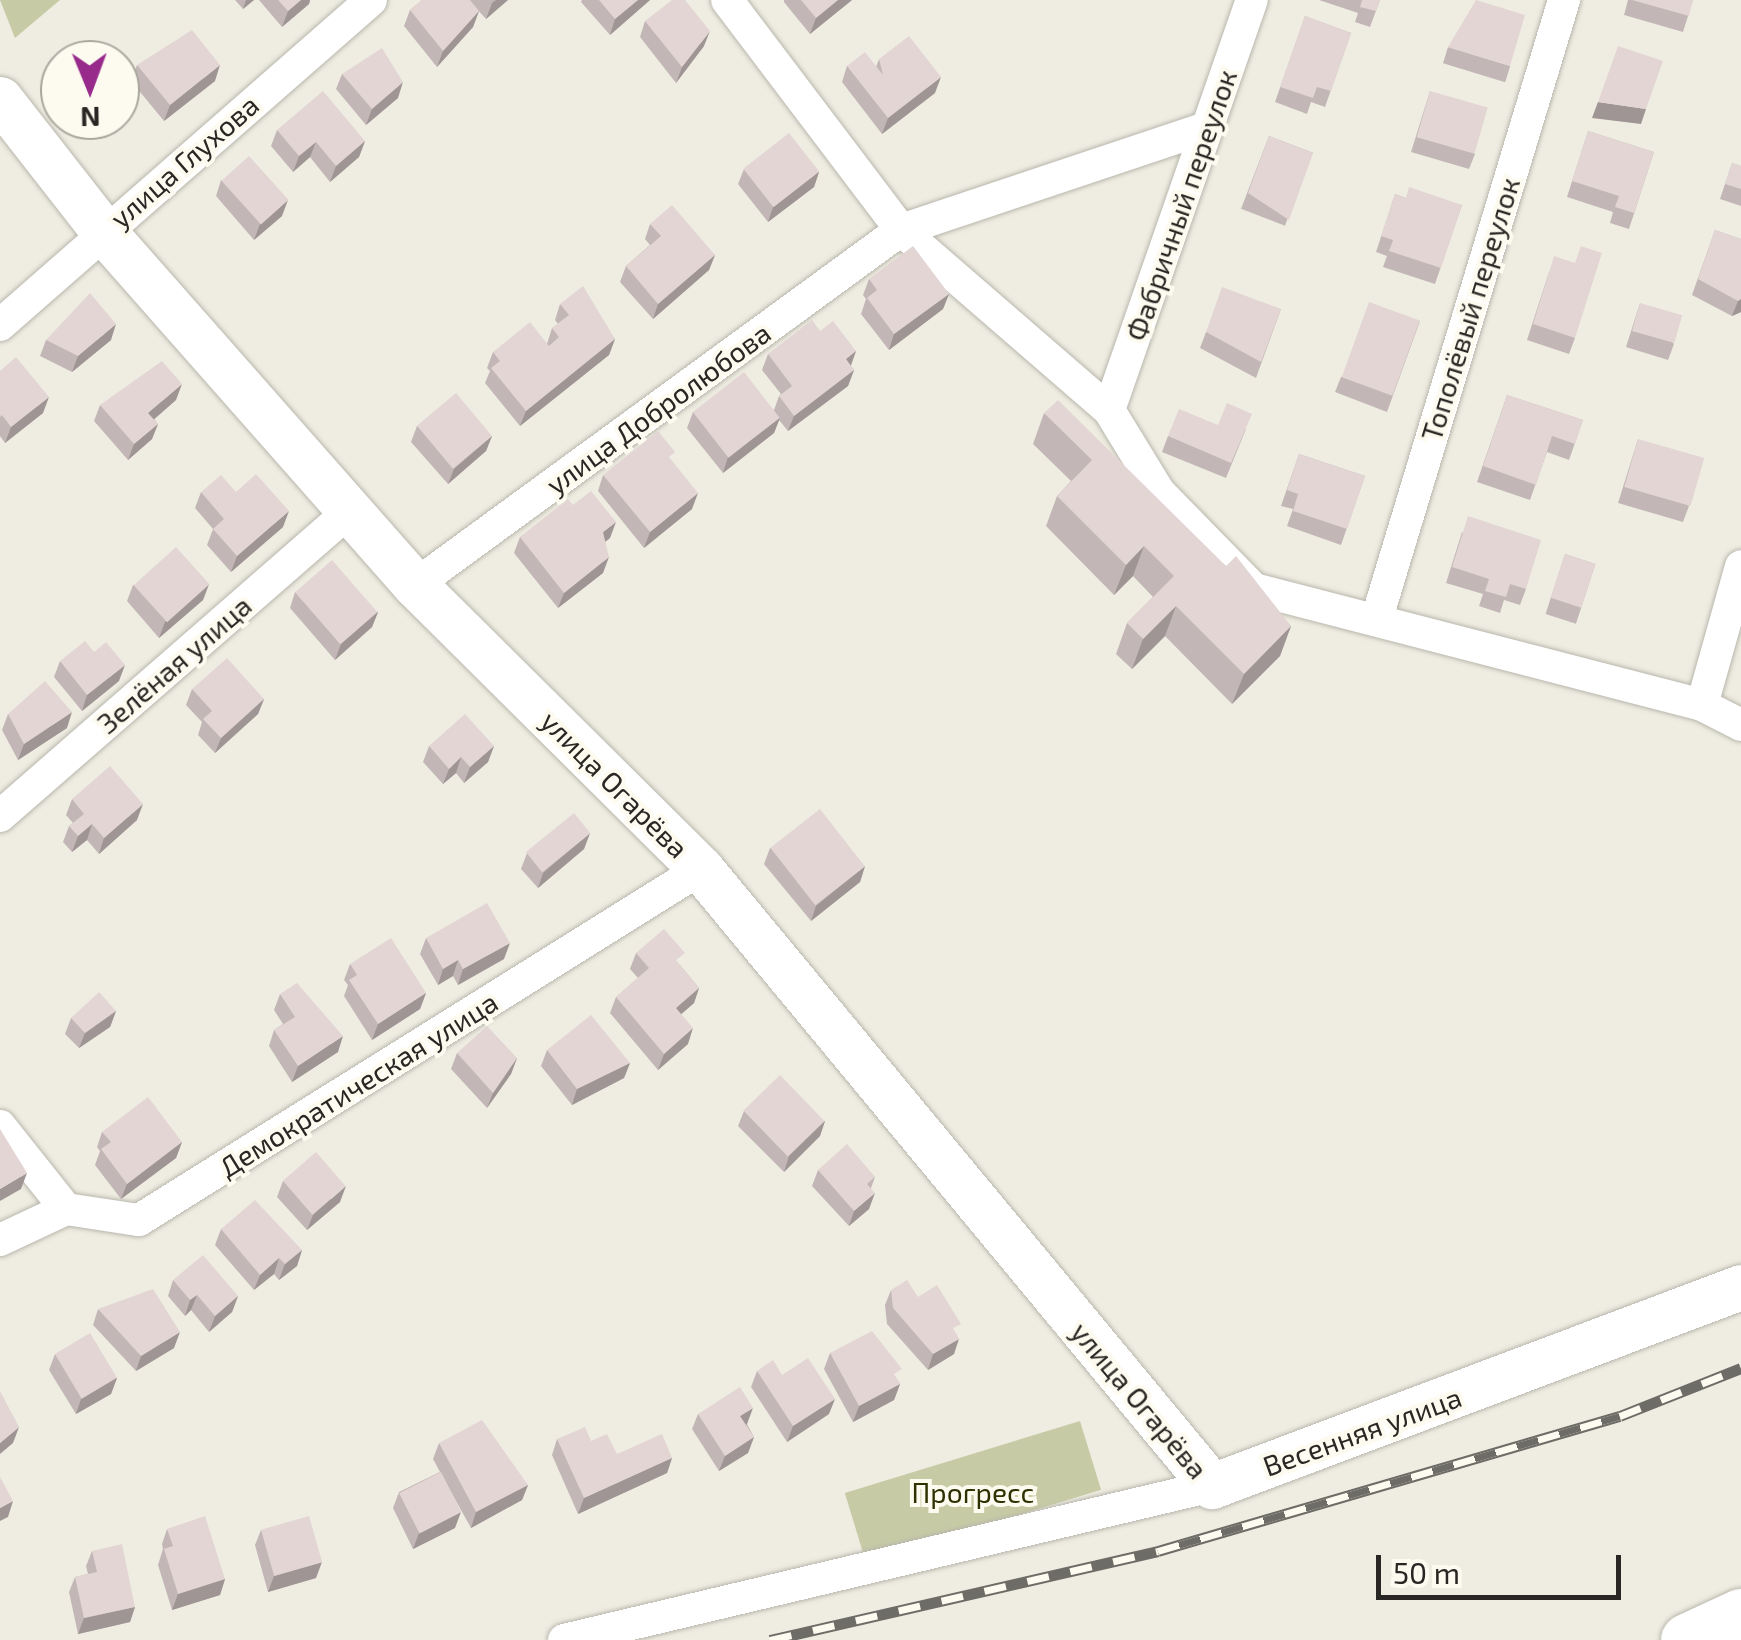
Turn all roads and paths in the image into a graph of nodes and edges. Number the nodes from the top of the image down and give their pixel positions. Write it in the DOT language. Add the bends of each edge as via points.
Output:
graph roads {
  1 [pos="371,0"];
  2 [pos="727,0"];
  3 [pos="1252,0"];
  4 [pos="1564,0"];
  5 [pos="0,99"];
  6 [pos="1208,127"];
  7 [pos="901,230"];
  8 [pos="103,231"];
  9 [pos="0,325"];
  10 [pos="1109,410"];
  11 [pos="349,512"];
  12 [pos="1741,566"];
  13 [pos="415,585"];
  14 [pos="1377,618"];
  15 [pos="1702,705"];
  16 [pos="1741,725"];
  17 [pos="0,816"];
  18 [pos="701,869"];
  19 [pos="0,1126"];
  20 [pos="66,1208"];
  21 [pos="0,1240"];
  22 [pos="1741,1287"];
  23 [pos="1212,1486"];
  24 [pos="1741,1615"];
  25 [pos="564,1640"];
  26 [pos="1686,1640"];
  1 -- 8 [label="street, улица Глухова"];
  2 -- 7 [label="street"];
  3 -- 6 [label="street, Фабричный переулок"];
  4 -- 14 [label="street, Тополёвый переулок"];
  5 -- 8 [label="main road, улица Огарёва"];
  6 -- 7 [label="street, улица Добролюбова"];
  6 -- 10 [label="street, Фабричный переулок"];
  7 -- 10 [label="street"];
  7 -- 13 [label="street, улица Добролюбова"];
  8 -- 9 [label="street, улица Глухова"];
  8 -- 11 [label="main road, улица Огарёва"];
  10 -- 14 [label="street" via="1158,492 1254,589"];
  11 -- 13 [label="main road, улица Огарёва"];
  11 -- 17 [label="street, Зелёная улица"];
  12 -- 15 [label="street"];
  13 -- 18 [label="main road, улица Огарёва"];
  14 -- 15 [label="street"];
  15 -- 16 [label="street"];
  18 -- 20 [label="street, Демократическая улица" via="139,1220"];
  18 -- 23 [label="main road, улица Огарёва"];
  19 -- 20 [label="street"];
  20 -- 21 [label="street"];
  22 -- 23 [label="main road, Весенняя улица"];
  23 -- 25 [label="street, Весенняя улица"];
  24 -- 26 [label="main road"];
}
